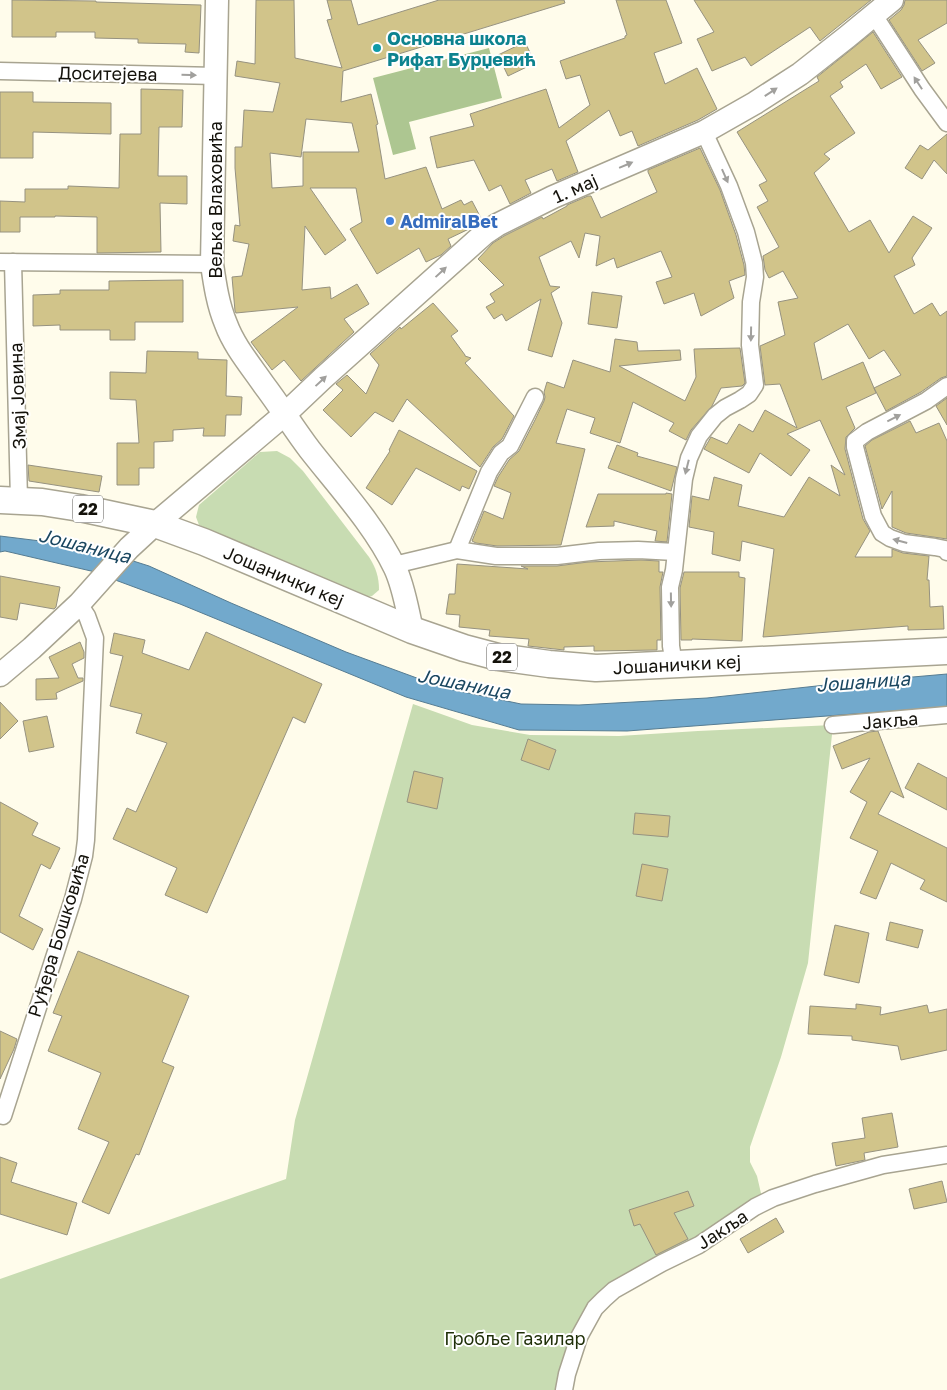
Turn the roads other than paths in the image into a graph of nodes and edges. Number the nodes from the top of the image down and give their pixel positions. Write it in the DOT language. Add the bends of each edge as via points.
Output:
graph roads {
  1 [pos="217,0"];
  2 [pos="892,0"];
  3 [pos="874,16"];
  4 [pos="0,71"];
  5 [pos="216,76"];
  6 [pos="947,122"];
  7 [pos="704,132"];
  8 [pos="7,262"];
  9 [pos="212,264"];
  10 [pos="947,386"];
  11 [pos="535,397"];
  12 [pos="285,414"];
  13 [pos="10,500"];
  14 [pos="155,524"];
  15 [pos="457,550"];
  16 [pos="675,552"];
  17 [pos="947,552"];
  18 [pos="394,565"];
  19 [pos="85,598"];
  20 [pos="412,630"];
  21 [pos="947,651"];
  22 [pos="674,664"];
  23 [pos="0,675"];
  24 [pos="947,715"];
  25 [pos="833,725"];
  26 [pos="3,1116"];
  27 [pos="947,1155"];
  28 [pos="564,1390"];
  1 -- 5 [label="street, Вељка Влаховића"];
  2 -- 3 [label="street, 1. мај"];
  6 -- 3 [label="street, one-way"];
  7 -- 3 [label="street, 1. мај, one-way" via="800,74"];
  4 -- 5 [label="street, Доситејева, one-way"];
  5 -- 9 [label="street, Вељка Влаховића"];
  12 -- 7 [label="street, 1. мај, one-way" via="485,233 553,198"];
  7 -- 16 [label="street, one-way" via="729,186 754,263 750,345 756,385 749,394 715,416 694,446 684,479"];
  8 -- 9 [label="street, Змај Јовина"];
  8 -- 13 [label="street, Змај Јовина"];
  9 -- 12 [label="street, Вељка Влаховића" via="216,293 226,325"];
  17 -- 10 [label="street, one-way" via="890,538 882,533 873,516 855,447 855,441 866,432 926,401"];
  11 -- 15 [label="street" via="510,446 501,453 489,472"];
  12 -- 14 [label="street"];
  12 -- 18 [label="street"];
  13 -- 14 [label="main road, 22" via="80,508"];
  14 -- 19 [label="street"];
  14 -- 20 [label="main road, Јошанички кеј / 22"];
  15 -- 16 [label="street" via="496,556 557,556 638,550"];
  15 -- 18 [label="street"];
  16 -- 22 [label="street, one-way" via="670,587"];
  18 -- 20 [label="street"];
  19 -- 23 [label="street"];
  19 -- 26 [label="street, Руђера Бошковића" via="95,638 84,856"];
  20 -- 22 [label="main road, Јошанички кеј / 22" via="490,655 549,664 596,668"];
  21 -- 22 [label="main road, Јошанички кеј / 22"];
  24 -- 25 [label="street, Јакља"];
  27 -- 28 [label="street, Јакља" via="882,1165 773,1198 699,1245 627,1282 595,1308 579,1337"];
}
